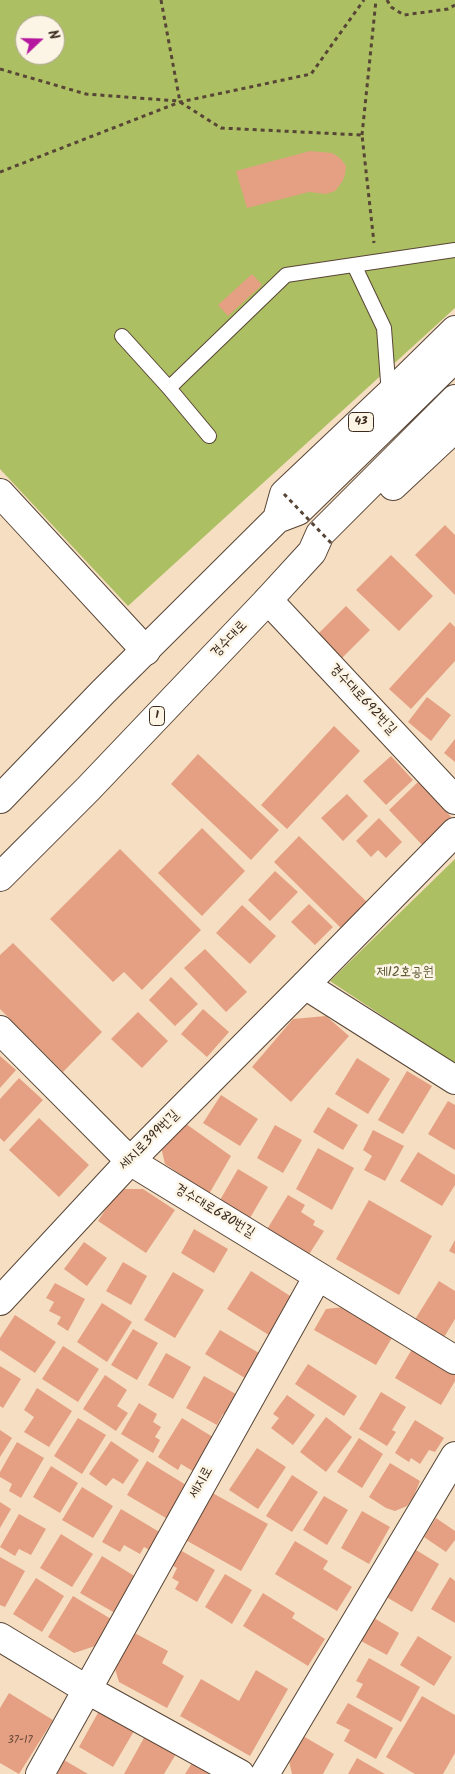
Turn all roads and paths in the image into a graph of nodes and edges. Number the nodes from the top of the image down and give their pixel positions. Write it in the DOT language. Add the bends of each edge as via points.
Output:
graph roads {
  1 [pos="161,0"];
  2 [pos="364,0"];
  3 [pos="376,0"];
  4 [pos="388,0"];
  5 [pos="455,5"];
  6 [pos="0,69"];
  7 [pos="180,102"];
  8 [pos="362,135"];
  9 [pos="0,172"];
  10 [pos="455,250"];
  11 [pos="376,262"];
  12 [pos="354,266"];
  13 [pos="455,330"];
  14 [pos="122,336"];
  15 [pos="455,358"];
  16 [pos="169,388"];
  17 [pos="389,395"];
  18 [pos="455,399"];
  19 [pos="455,428"];
  20 [pos="209,436"];
  21 [pos="0,493"];
  22 [pos="284,494"];
  23 [pos="277,519"];
  24 [pos="322,549"];
  25 [pos="268,600"];
  26 [pos="146,651"];
  27 [pos="0,799"];
  28 [pos="455,800"];
  29 [pos="455,832"];
  30 [pos="0,877"];
  31 [pos="305,986"];
  32 [pos="0,1030"];
  33 [pos="455,1080"];
  34 [pos="130,1161"];
  35 [pos="318,1276"];
  36 [pos="0,1301"];
  37 [pos="455,1360"];
  38 [pos="455,1456"];
  39 [pos="0,1637"];
  40 [pos="86,1689"];
  41 [pos="40,1774"];
  42 [pos="240,1774"];
  43 [pos="265,1774"];
  1 -- 7 [label="path"];
  2 -- 7 [label="path" via="311,74"];
  3 -- 8 [label="path"];
  4 -- 5 [label="path" via="391,7 404,16"];
  6 -- 7 [label="path" via="86,94"];
  7 -- 8 [label="path" via="221,128"];
  7 -- 9 [label="path"];
  8 -- 11 [label="path"];
  10 -- 11 [label="lane"];
  11 -- 12 [label="lane"];
  12 -- 16 [label="lane" via="286,275"];
  12 -- 17 [label="lane" via="384,328"];
  13 -- 17 [label="street, 43"];
  14 -- 16 [label="lane"];
  15 -- 23 [label="street" via="298,511"];
  16 -- 20 [label="lane"];
  17 -- 22 [label="street, 43"];
  18 -- 24 [label="street, 경수대로 / 1" via="320,534"];
  19 -- 24 [label="street"];
  21 -- 26 [label="street"];
  22 -- 23 [label="street"];
  22 -- 24 [label="path, bridge"];
  23 -- 26 [label="street"];
  24 -- 25 [label="street, 경수대로 / 1"];
  25 -- 28 [label="street, 경수대로692번길"];
  25 -- 30 [label="street, 경수대로 / 1"];
  26 -- 27 [label="street"];
  29 -- 31 [label="street, 세지로399번길"];
  31 -- 33 [label="street"];
  31 -- 34 [label="street, 세지로399번길"];
  32 -- 34 [label="street, 경수대로680번길"];
  34 -- 35 [label="street, 경수대로680번길"];
  34 -- 36 [label="street, 세지로399번길"];
  35 -- 37 [label="street, 경수대로680번길"];
  35 -- 40 [label="street, 세지로"];
  38 -- 43 [label="street"];
  39 -- 40 [label="street"];
  40 -- 41 [label="street, 세지로"];
  40 -- 42 [label="street"];
}
